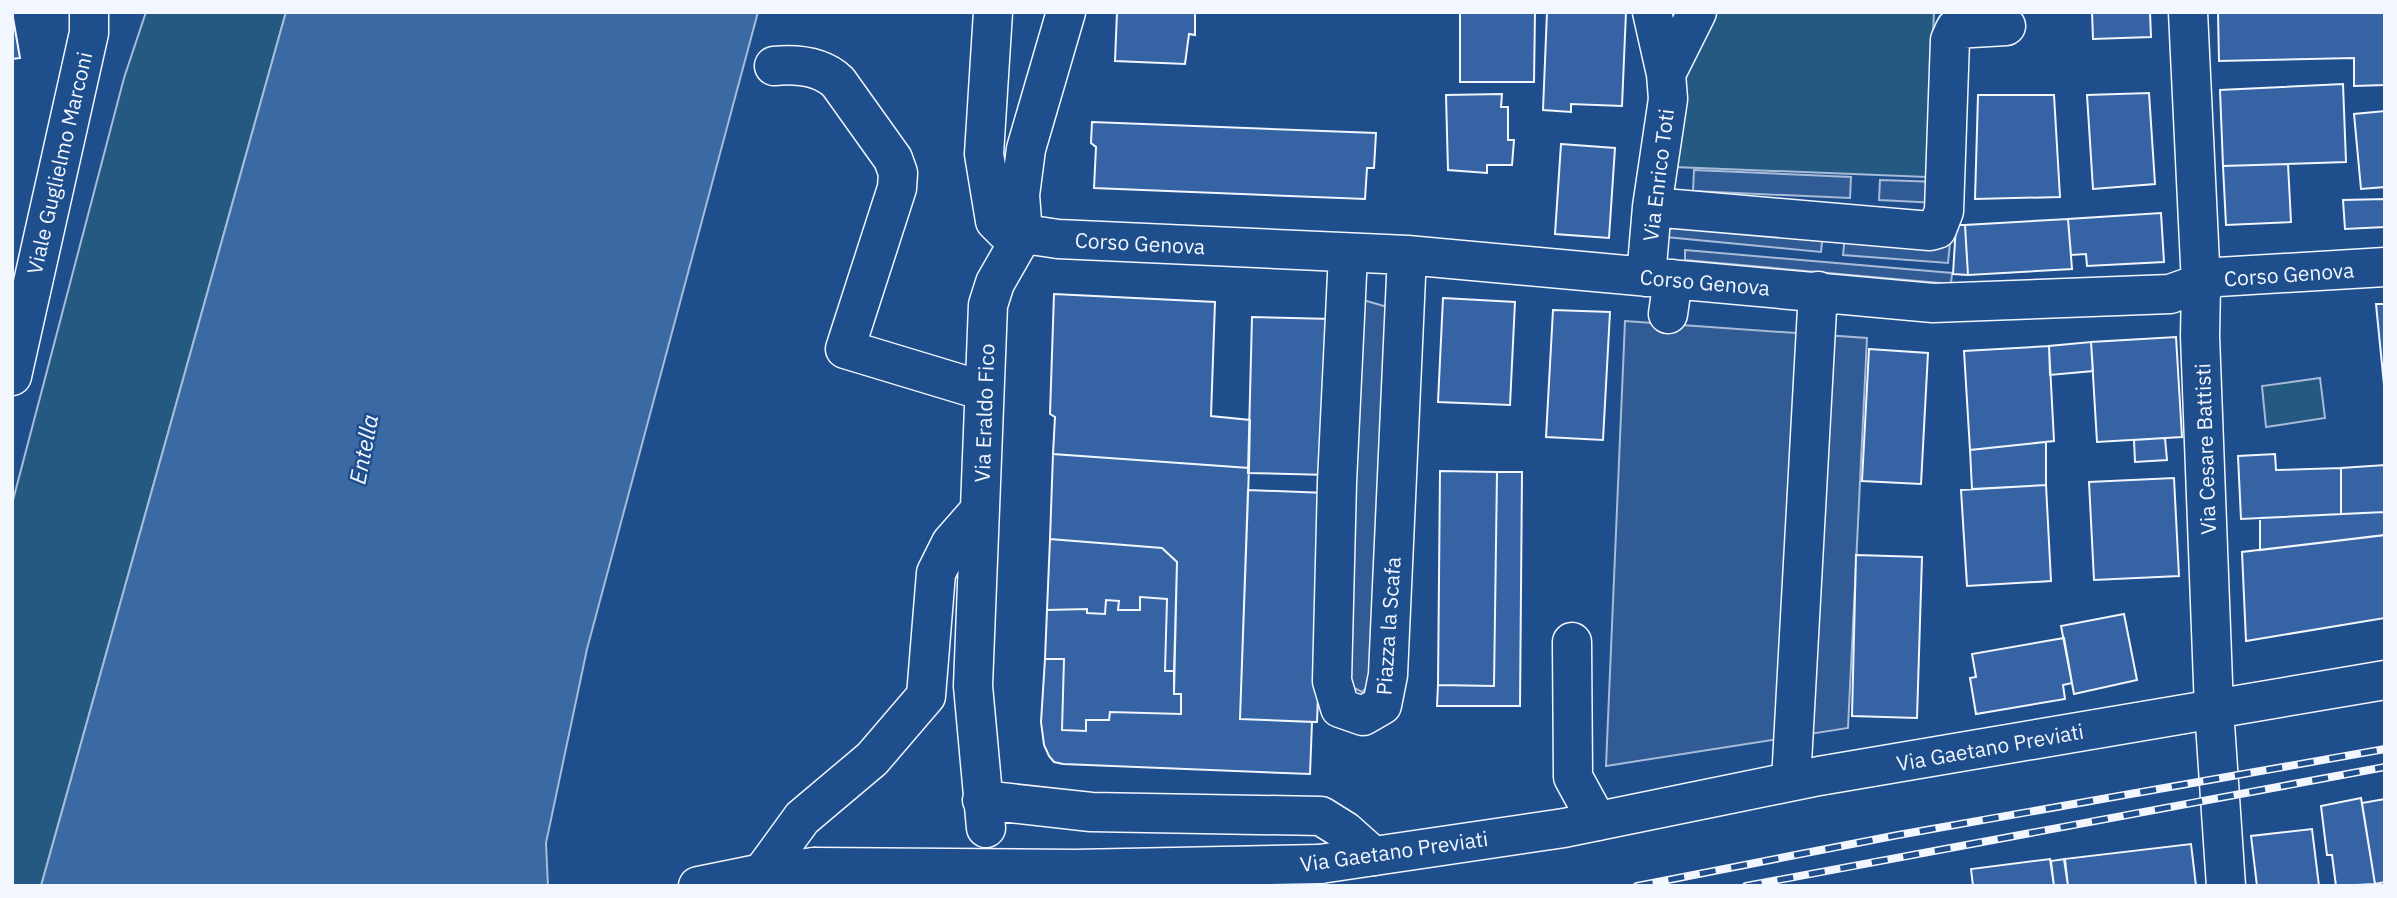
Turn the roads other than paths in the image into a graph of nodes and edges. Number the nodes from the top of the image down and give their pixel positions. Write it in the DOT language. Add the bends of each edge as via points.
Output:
graph roads {
  1 [pos="993,12"];
  2 [pos="1066,12"];
  3 [pos="1652,12"];
  4 [pos="1697,12"];
  5 [pos="2188,12"];
  6 [pos="93,19"];
  7 [pos="2006,26"];
  8 [pos="774,66"];
  9 [pos="1666,74"];
  10 [pos="1653,207"];
  11 [pos="1023,234"];
  12 [pos="1348,254"];
  13 [pos="1407,255"];
  14 [pos="2385,268"];
  15 [pos="2201,285"];
  16 [pos="1662,290"];
  17 [pos="1818,291"];
  18 [pos="12,376"];
  19 [pos="984,391"];
  20 [pos="980,510"];
  21 [pos="1572,642"];
  22 [pos="2385,680"];
  23 [pos="2214,709"];
  24 [pos="1791,781"];
  25 [pos="1597,821"];
  26 [pos="1383,865"];
  27 [pos="729,879"];
  28 [pos="2226,886"];
  1 -- 11 [label="street" via="984,154 995,221 1005,231"];
  2 -- 11 [label="street" via="1026,149 1020,195"];
  3 -- 9 [label="street, Via Enrico Toti"];
  4 -- 9 [label="street, Via Enrico Toti"];
  5 -- 15 [label="street, Via Cesare Battisti"];
  6 -- 18 [label="street, Viale Guglielmo Marconi"];
  7 -- 10 [label="street" via="1955,29 1950,40 1944,211 1937,229"];
  8 -- 19 [label="street" via="795,65 828,73 893,159 898,173 845,348"];
  9 -- 10 [label="street, Via Enrico Toti" via="1668,99"];
  10 -- 16 [label="street, Via Enrico Toti"];
  11 -- 12 [label="street, Corso Genova"];
  11 -- 19 [label="street, Via Eraldo Fico" via="988,305"];
  12 -- 13 [label="street, Corso Genova"];
  12 -- 13 [label="street, Piazza la Scafa" via="1332,681 1340,708 1363,716 1382,705 1388,675"];
  13 -- 16 [label="street, Corso Genova"];
  14 -- 15 [label="street, Corso Genova" via="2218,277"];
  15 -- 17 [label="street, Corso Genova" via="2170,294 1973,303"];
  15 -- 23 [label="street, Via Cesare Battisti"];
  16 -- 17 [label="street, Corso Genova"];
  17 -- 24 [label="street"];
  19 -- 20 [label="street, Via Eraldo Fico"];
  20 -- 26 [label="street, Via Eraldo Fico" via="973,686 984,814 1321,816"];
  20 -- 27 [label="street" via="951,543 936,573 926,696 872,759"];
  21 -- 25 [label="street" via="1573,777"];
  22 -- 23 [label="street, Via Gaetano Previati"];
  23 -- 24 [label="street, Via Gaetano Previati"];
  23 -- 28 [label="street, Via Cesare Battisti"];
  24 -- 25 [label="street, Via Gaetano Previati"];
  25 -- 26 [label="street, Via Gaetano Previati"];
  26 -- 27 [label="street, Via Gaetano Previati, bridge" via="814,867"];
}
